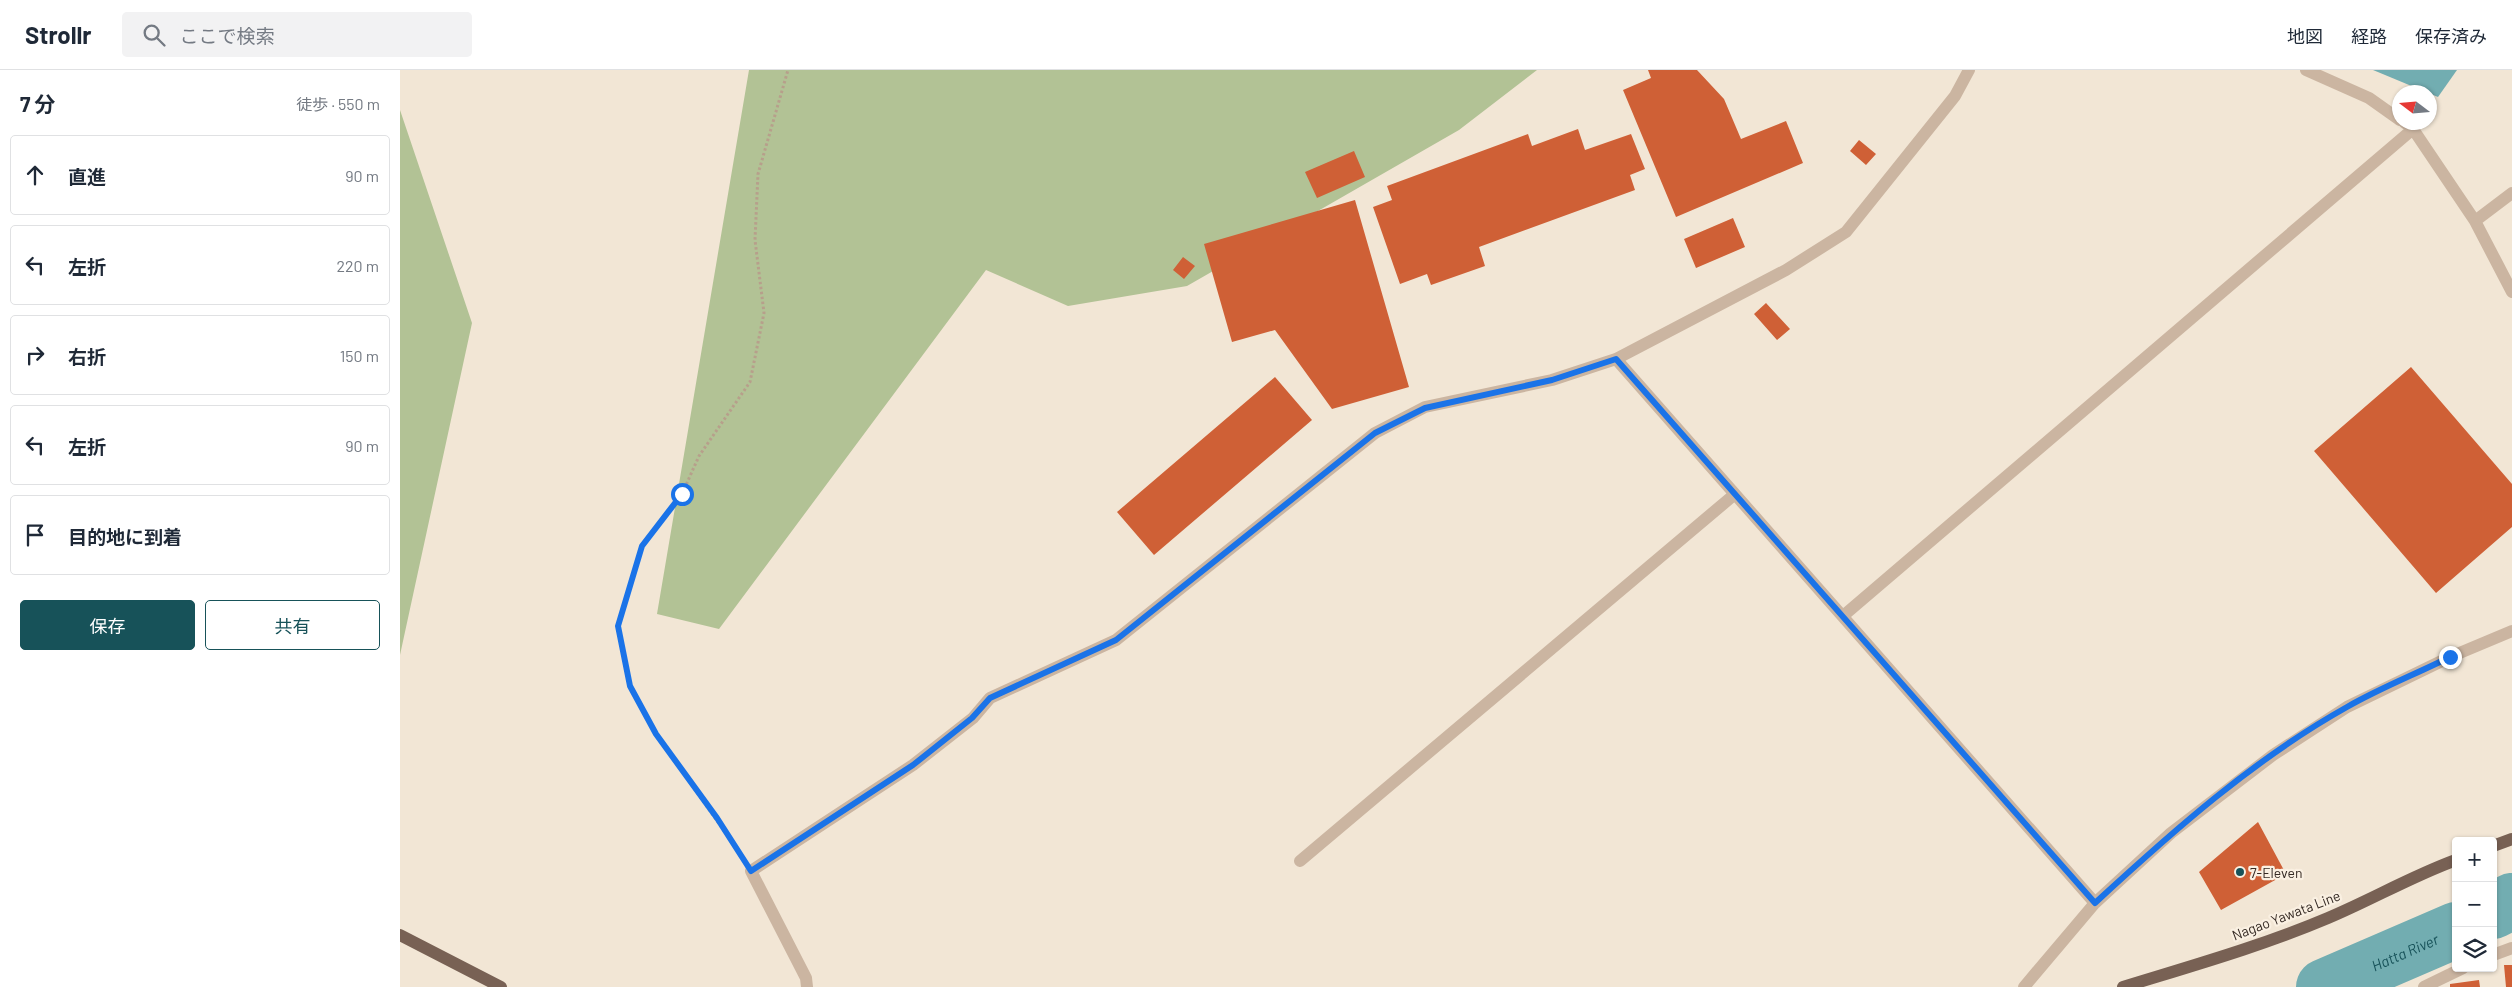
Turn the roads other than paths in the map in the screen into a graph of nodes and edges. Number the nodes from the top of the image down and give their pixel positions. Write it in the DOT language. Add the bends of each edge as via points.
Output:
graph roads {
  1 [pos="1969,70"];
  2 [pos="2306,70"];
  3 [pos="2392,114"];
  4 [pos="2403,130"];
  5 [pos="2411,130"];
  6 [pos="2512,193"];
  7 [pos="2475,221"];
  8 [pos="2512,292"];
  9 [pos="1616,359"];
  10 [pos="1735,494"];
  11 [pos="1843,616"];
  12 [pos="2512,631"];
  13 [pos="2512,839"];
  14 [pos="2497,845"];
  15 [pos="1300,861"];
  16 [pos="2452,861"];
  17 [pos="2095,903"];
  18 [pos="400,935"];
  19 [pos="2512,948"];
  20 [pos="2497,953"];
  21 [pos="2456,972"];
  22 [pos="501,987"];
  23 [pos="807,987"];
  24 [pos="2024,987"];
  25 [pos="2123,987"];
  26 [pos="2424,987"];
  1 -- 9 [label="street" via="1955,96 1846,232 1786,270"];
  2 -- 3 [label="street" via="2369,98"];
  4 -- 11 [label="street"];
  5 -- 7 [label="street"];
  6 -- 7 [label="street"];
  7 -- 8 [label="street"];
  9 -- 10 [label="street"];
  9 -- 23 [label="street" via="1552,380 1425,408 1375,433 1116,640 990,698 972,718 913,765 751,871 806,978"];
  10 -- 11 [label="street"];
  10 -- 15 [label="street"];
  11 -- 17 [label="street"];
  12 -- 17 [label="street" via="2347,707 2273,755 2171,833"];
  13 -- 14 [label="main road"];
  16 -- 25 [label="main road, Nagao Yawata Line" via="2328,918"];
  17 -- 24 [label="street"];
  18 -- 22 [label="main road"];
  19 -- 20 [label="street"];
  21 -- 26 [label="street"];
}
